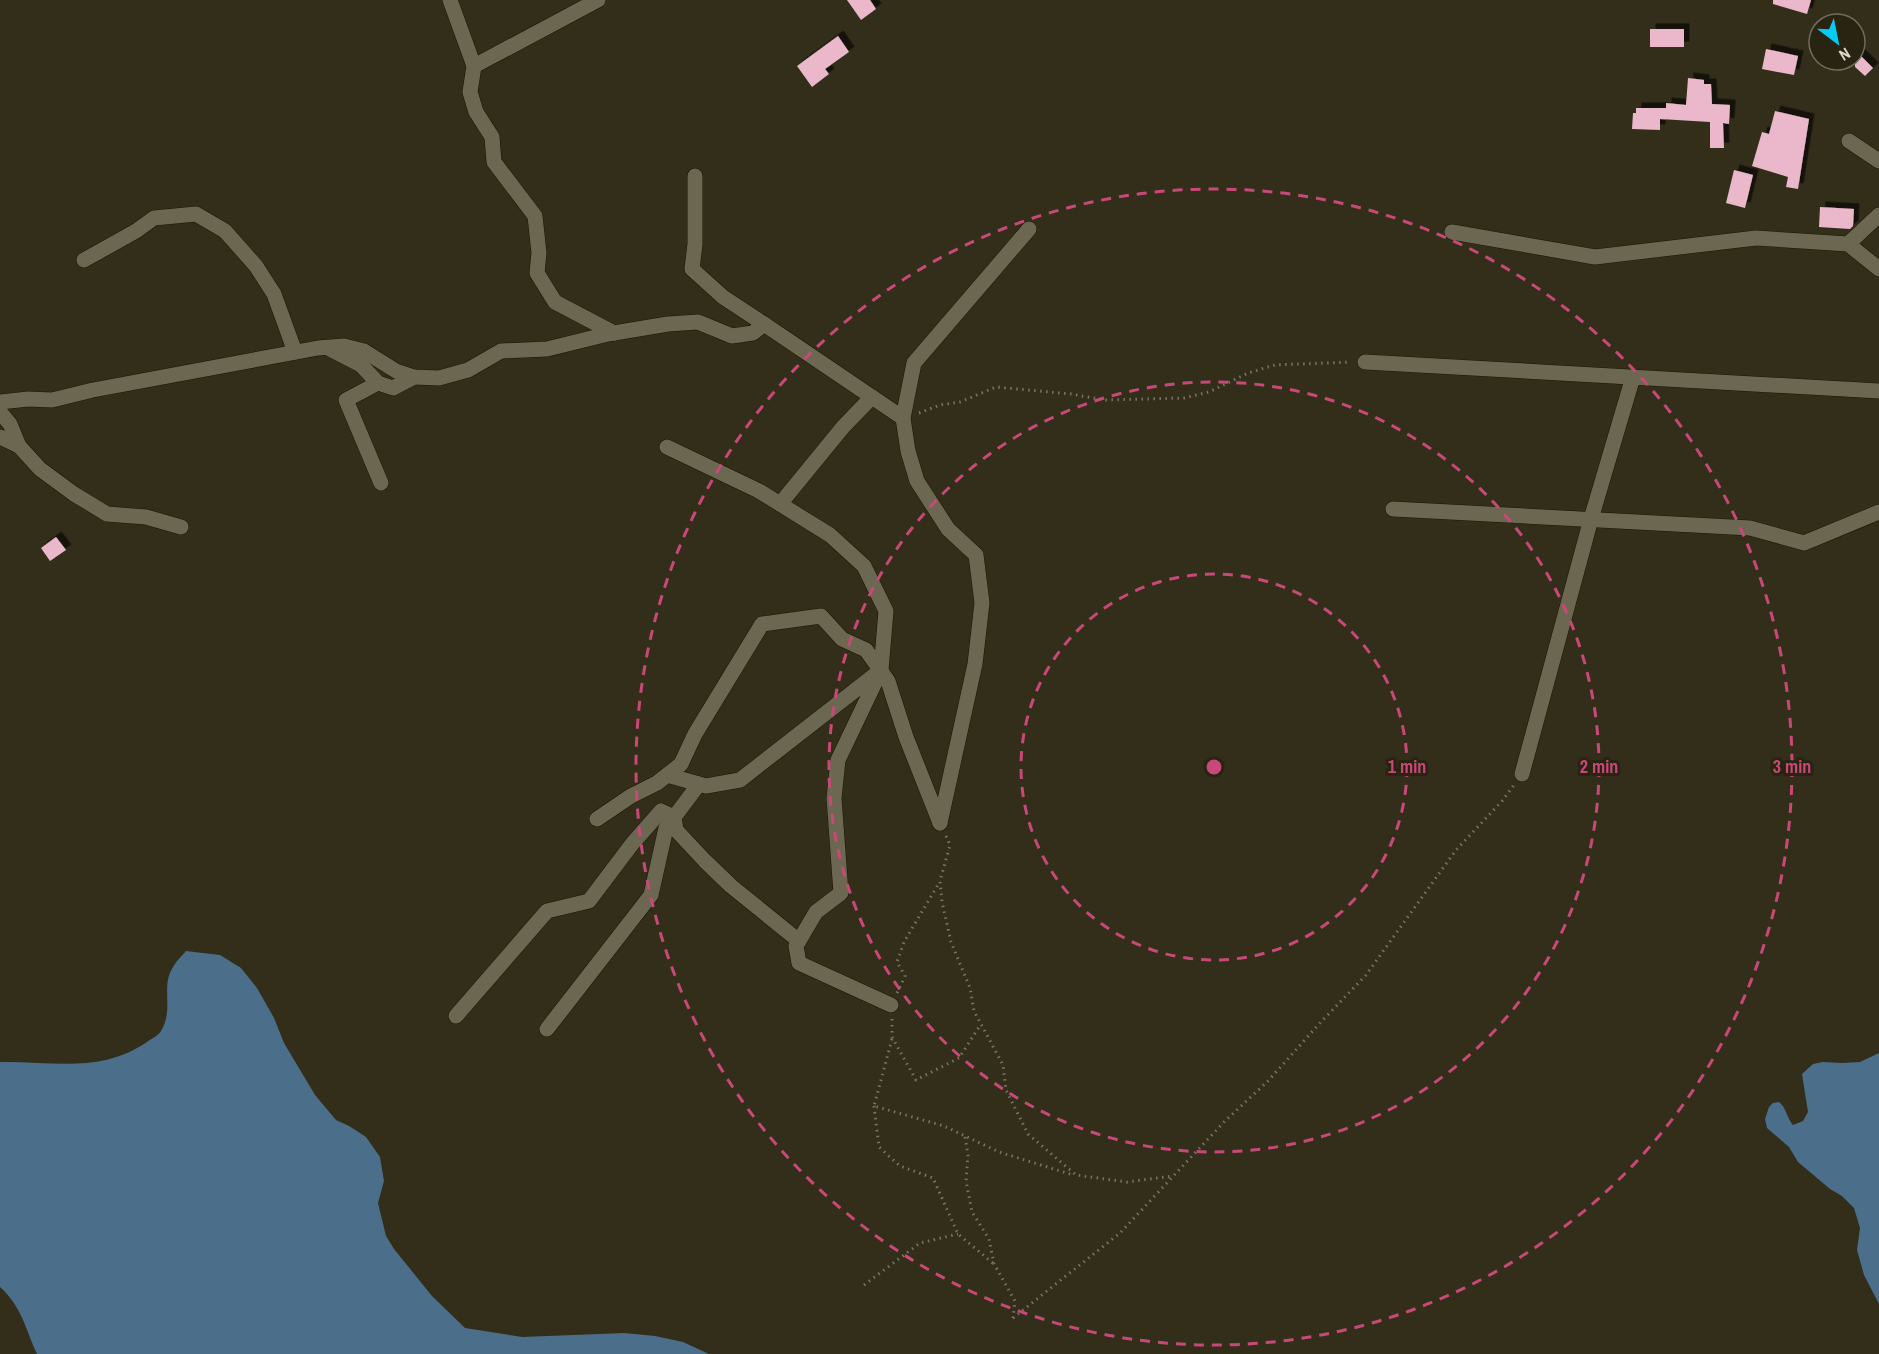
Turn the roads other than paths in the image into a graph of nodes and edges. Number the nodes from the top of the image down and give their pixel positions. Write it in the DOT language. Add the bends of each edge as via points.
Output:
graph roads {
  1 [pos="450,0"];
  2 [pos="598,0"];
  3 [pos="474,66"];
  4 [pos="1849,141"];
  5 [pos="1879,161"];
  6 [pos="695,176"];
  7 [pos="1879,215"];
  8 [pos="1029,229"];
  9 [pos="1452,232"];
  10 [pos="1848,244"];
  11 [pos="84,260"];
  12 [pos="1879,269"];
  13 [pos="764,324"];
  14 [pos="614,333"];
  15 [pos="327,347"];
  16 [pos="295,352"];
  17 [pos="1365,362"];
  18 [pos="414,377"];
  19 [pos="1633,377"];
  20 [pos="378,382"];
  21 [pos="1879,391"];
  22 [pos="872,397"];
  23 [pos="0,402"];
  24 [pos="0,412"];
  25 [pos="903,418"];
  26 [pos="0,437"];
  27 [pos="19,446"];
  28 [pos="667,447"];
  29 [pos="381,483"];
  30 [pos="780,504"];
  31 [pos="1392,509"];
  32 [pos="1879,512"];
  33 [pos="1591,519"];
  34 [pos="181,527"];
  35 [pos="881,670"];
  36 [pos="1522,774"];
  37 [pos="667,775"];
  38 [pos="699,784"];
  39 [pos="674,817"];
  40 [pos="597,819"];
  41 [pos="799,941"];
  42 [pos="891,1005"];
  43 [pos="456,1016"];
  44 [pos="547,1029"];
  1 -- 3 [label="street"];
  2 -- 3 [label="street"];
  3 -- 14 [label="street" via="470,92 476,112 492,137 494,162 535,216 537,273 555,302"];
  4 -- 5 [label="street"];
  6 -- 13 [label="street" via="692,269 723,297"];
  7 -- 10 [label="street"];
  8 -- 25 [label="street" via="914,363"];
  9 -- 10 [label="street" via="1595,257 1756,238"];
  10 -- 12 [label="street"];
  11 -- 16 [label="street" via="153,219 196,214 225,231 256,266 274,294"];
  13 -- 14 [label="street" via="753,333 732,336 698,322"];
  13 -- 22 [label="street"];
  14 -- 18 [label="street" via="547,349 501,351 468,370 440,378"];
  15 -- 16 [label="street"];
  15 -- 18 [label="street" via="364,351"];
  15 -- 20 [label="street" via="361,365"];
  16 -- 23 [label="street" via="52,400"];
  17 -- 19 [label="street"];
  18 -- 20 [label="street" via="393,388"];
  19 -- 21 [label="street"];
  19 -- 33 [label="street"];
  20 -- 29 [label="street" via="346,400"];
  22 -- 25 [label="street"];
  22 -- 30 [label="street"];
  24 -- 27 [label="street"];
  25 -- 35 [label="street" via="917,481 948,529 976,555 982,603 975,664 940,823"];
  26 -- 27 [label="street"];
  27 -- 34 [label="street" via="40,469 107,514 146,517"];
  28 -- 30 [label="street"];
  30 -- 35 [label="street" via="830,535 864,566 886,611"];
  31 -- 33 [label="street"];
  32 -- 33 [label="street" via="1804,543 1750,528"];
  33 -- 36 [label="street"];
  35 -- 37 [label="street" via="866,650 842,639 821,616 762,624 694,734 681,764"];
  35 -- 38 [label="street" via="740,780"];
  35 -- 41 [label="street" via="838,760 834,798 841,892 816,912"];
  37 -- 38 [label="street"];
  37 -- 40 [label="street"];
  38 -- 39 [label="street"];
  39 -- 41 [label="street" via="676,830 705,861"];
  39 -- 43 [label="street" via="661,811 589,901 547,911"];
  39 -- 44 [label="street" via="666,828 651,895"];
  41 -- 42 [label="street" via="796,946 800,963"];
}
